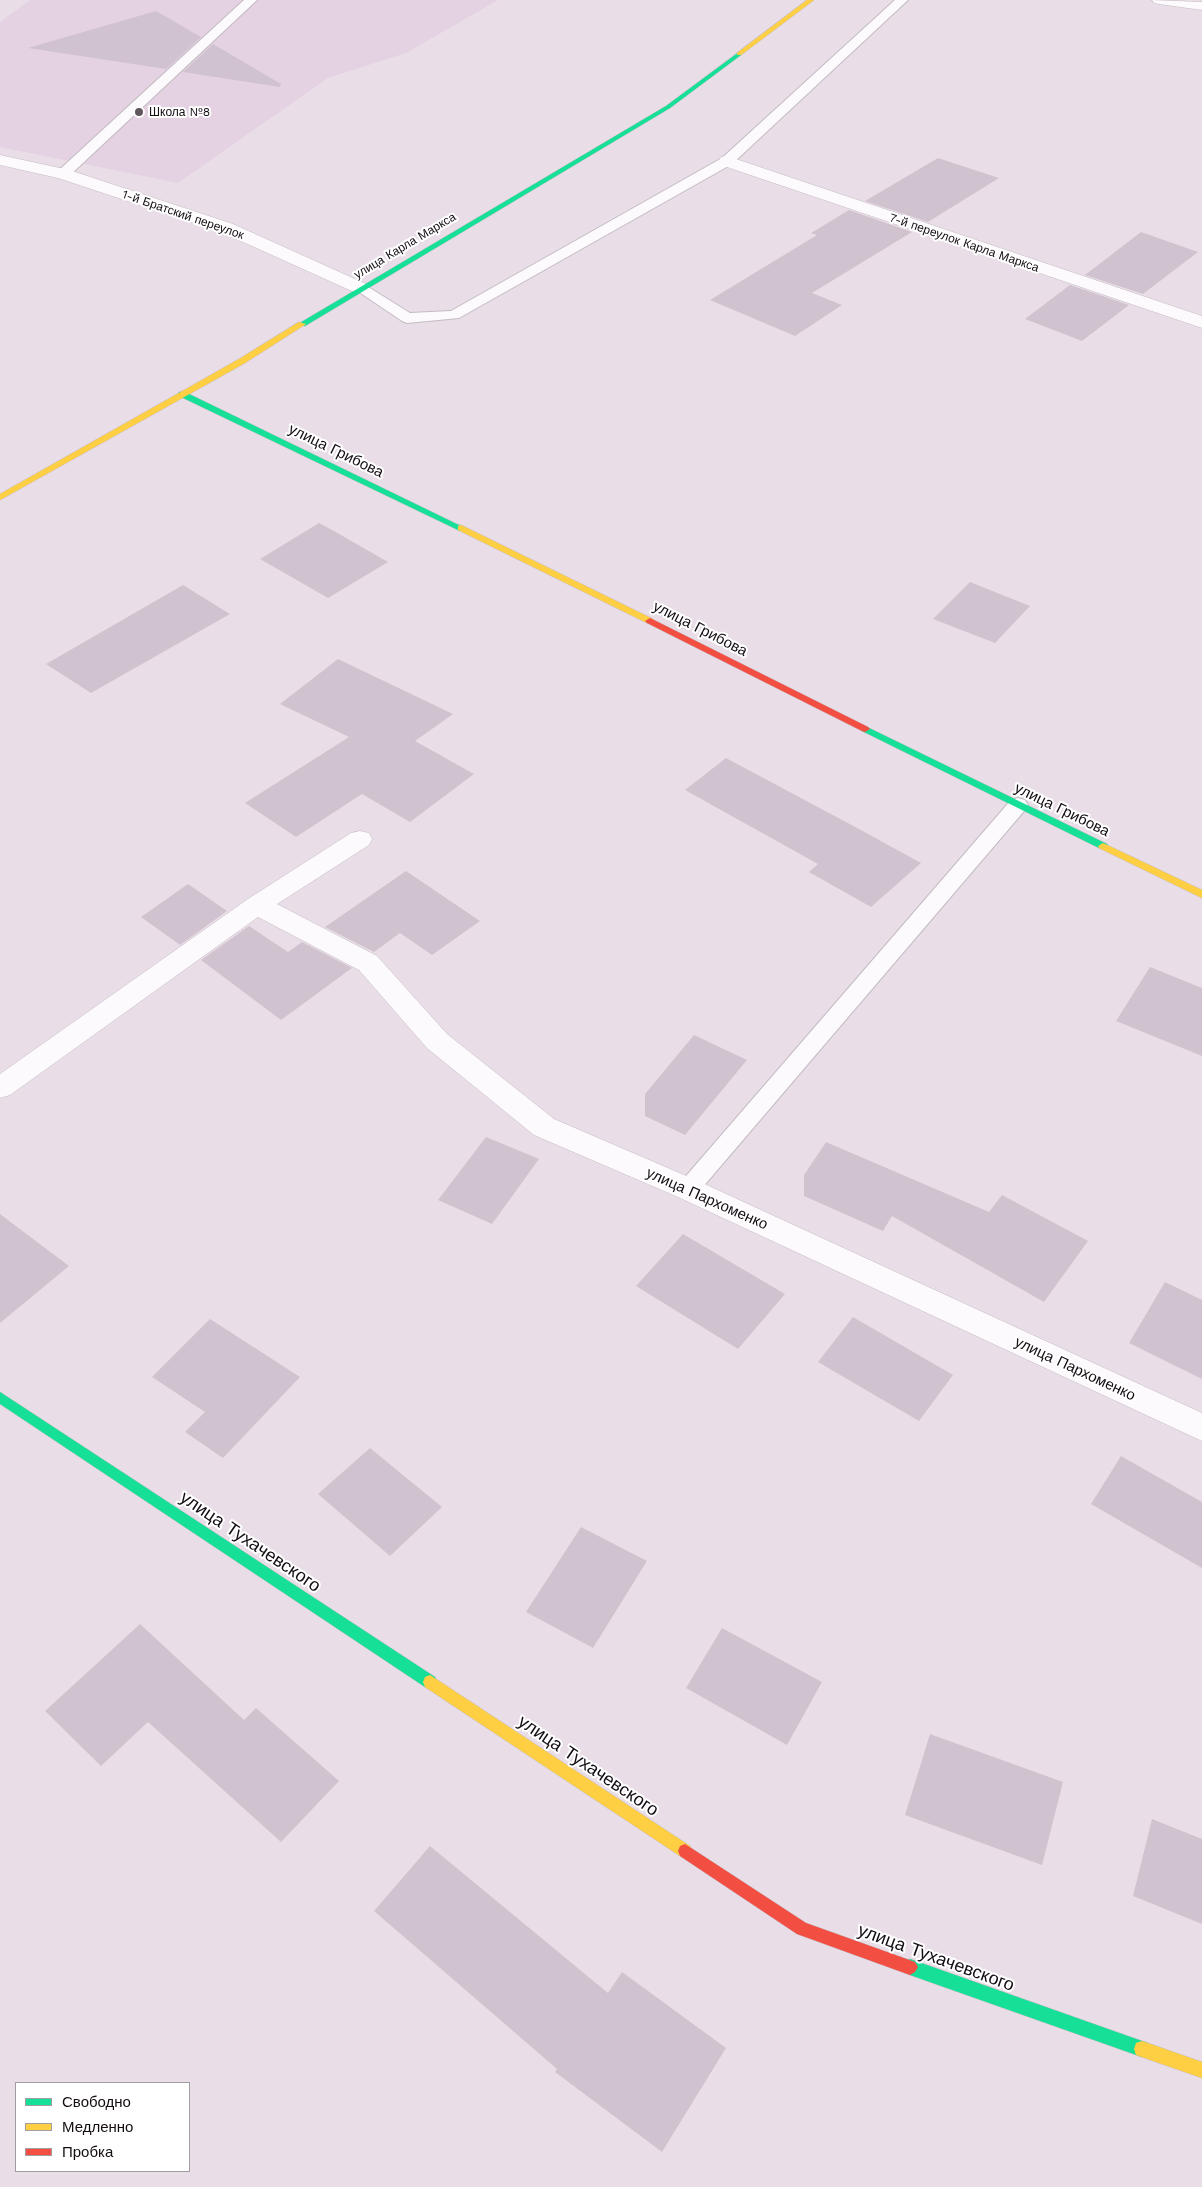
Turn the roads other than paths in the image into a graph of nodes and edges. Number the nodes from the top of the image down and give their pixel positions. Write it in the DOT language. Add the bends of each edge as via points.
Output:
graph roads {
  1 [pos="251,0"];
  2 [pos="811,0"];
  3 [pos="902,0"];
  4 [pos="1159,0"];
  5 [pos="1202,6"];
  6 [pos="0,160"];
  7 [pos="727,161"];
  8 [pos="63,174"];
  9 [pos="360,288"];
  10 [pos="1202,322"];
  11 [pos="182,394"];
  12 [pos="0,497"];
  13 [pos="1018,805"];
  14 [pos="360,839"];
  15 [pos="1202,894"];
  16 [pos="257,905"];
  17 [pos="0,1088"];
  18 [pos="688,1189"];
  19 [pos="0,1398"];
  20 [pos="1202,1428"];
  21 [pos="1202,2070"];
  1 -- 8 [label="lane"];
  2 -- 9 [label="street, улица Карла Маркса" via="668,107"];
  3 -- 7 [label="lane"];
  4 -- 5 [label="street"];
  6 -- 8 [label="street, 1-й Братский переулок"];
  7 -- 9 [label="lane" via="454,315 407,318"];
  7 -- 10 [label="street, 7-й переулок Карла Маркса"];
  8 -- 9 [label="street, 1-й Братский переулок" via="227,228"];
  9 -- 11 [label="street, улица Карла Маркса"];
  11 -- 12 [label="street, улица Карла Маркса"];
  11 -- 13 [label="street, улица Грибова" via="536,564"];
  13 -- 15 [label="street, улица Грибова"];
  13 -- 18 [label="lane"];
  14 -- 16 [label="street"];
  16 -- 17 [label="street"];
  16 -- 18 [label="street, улица Пархоменко" via="368,963 437,1041 544,1127"];
  18 -- 20 [label="street, улица Пархоменко"];
  19 -- 21 [label="street, улица Тухачевского" via="802,1928"];
}
